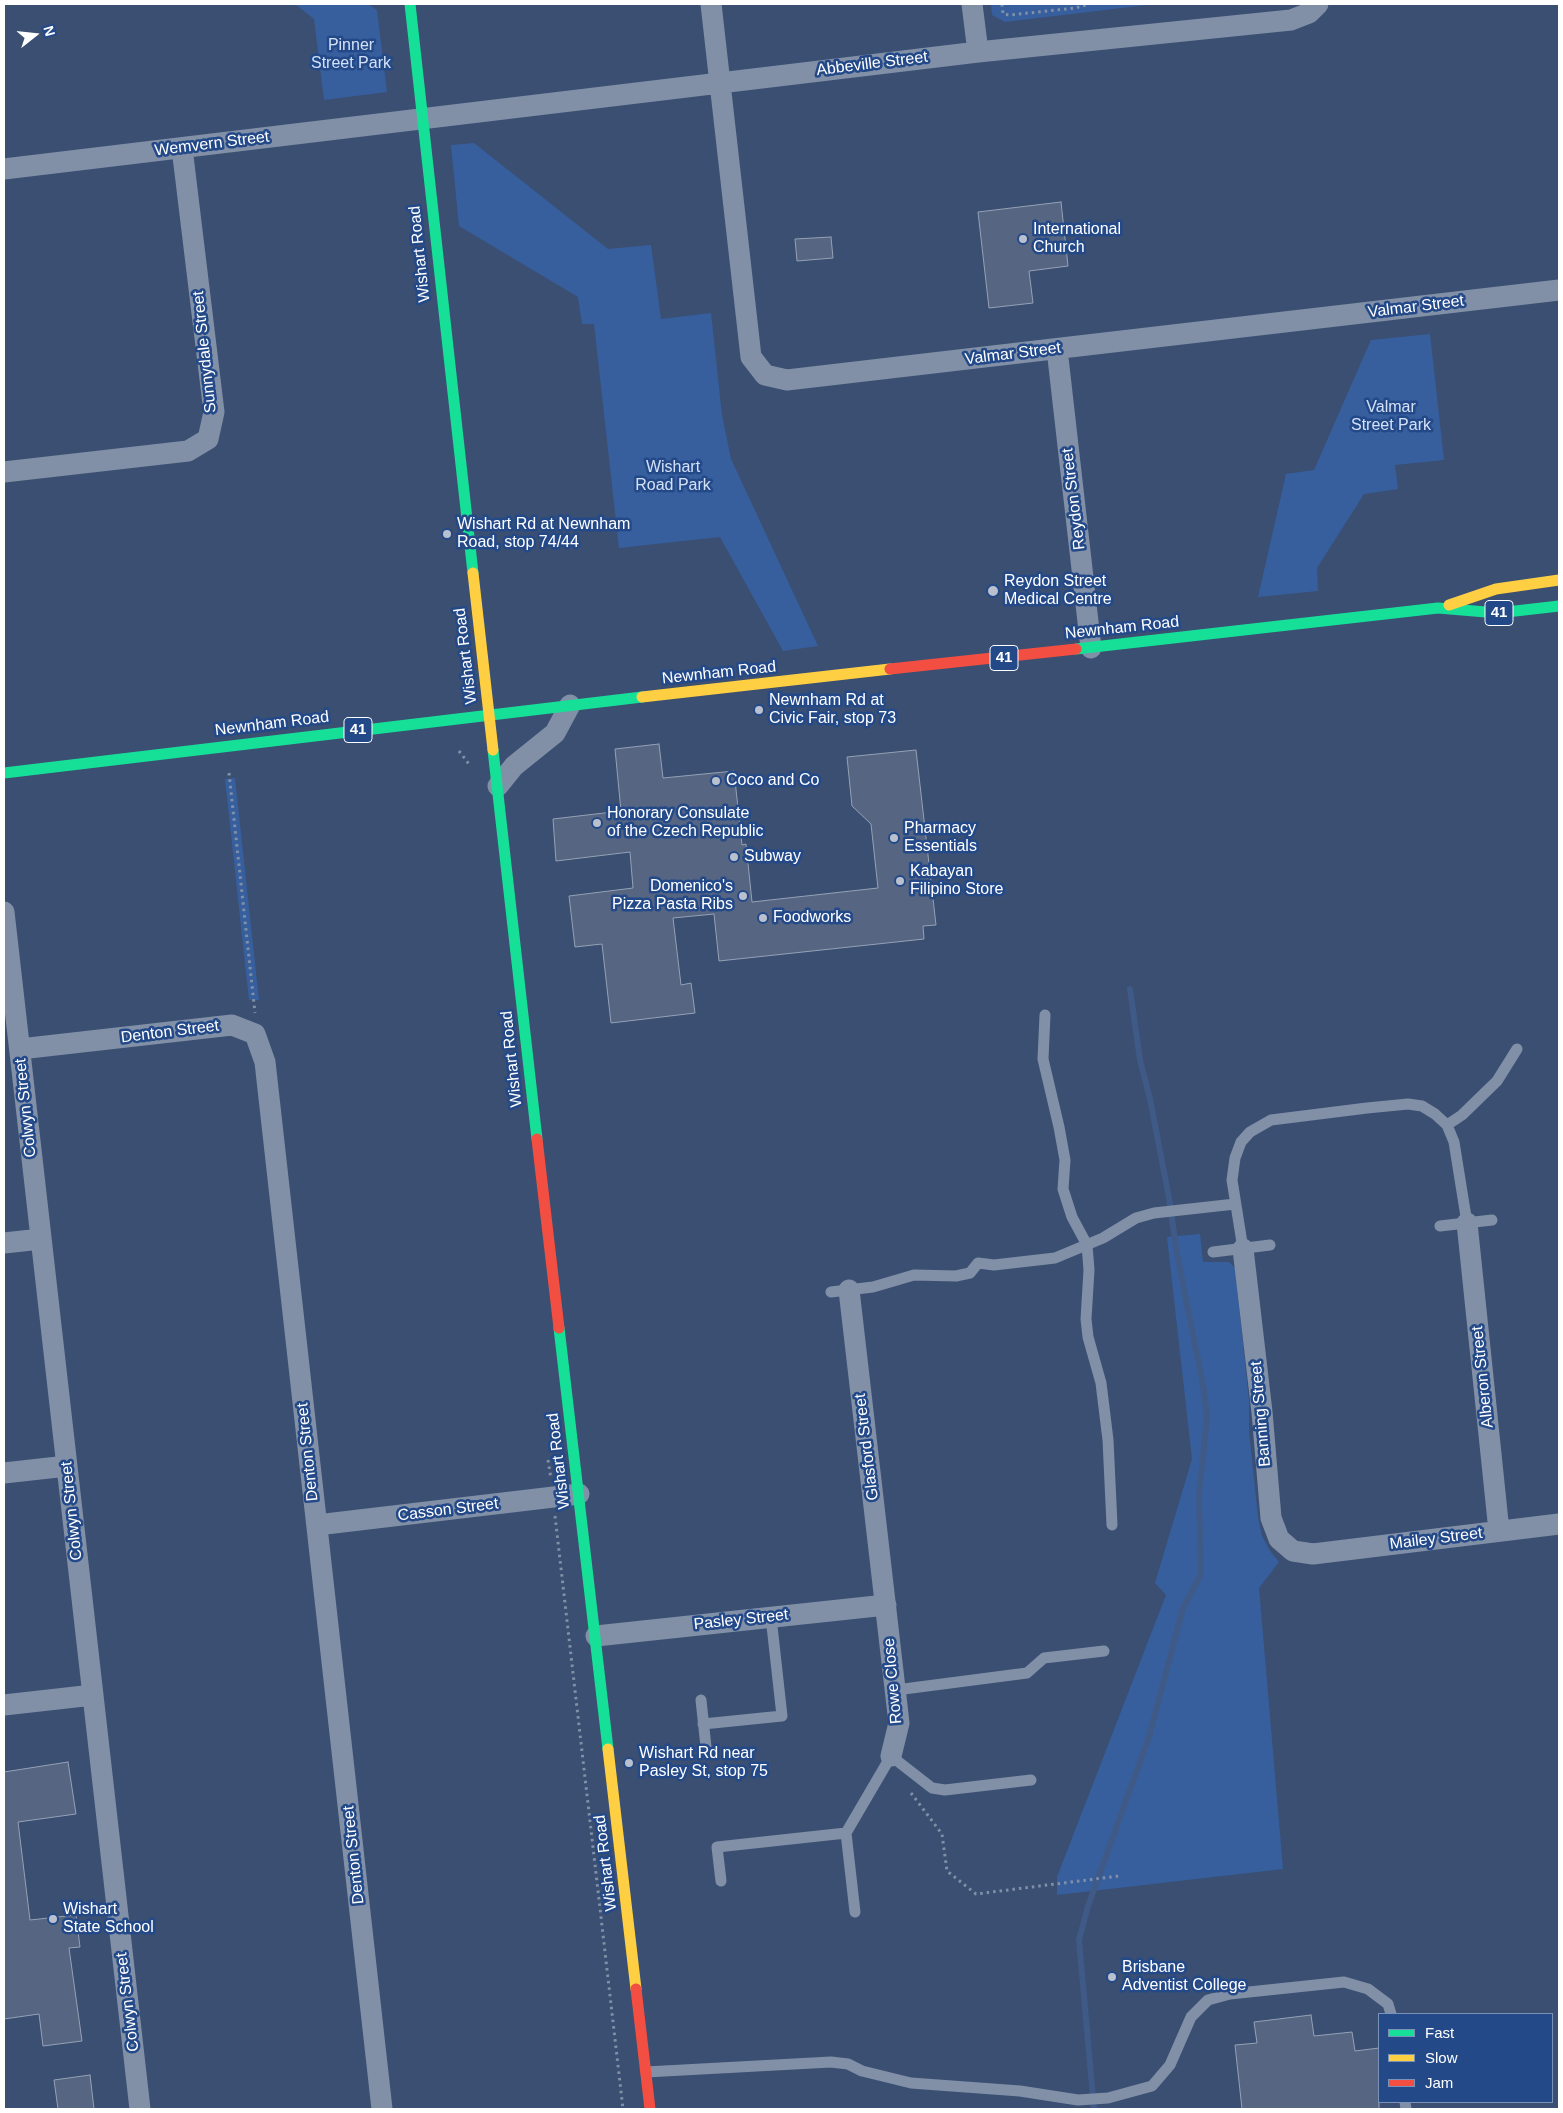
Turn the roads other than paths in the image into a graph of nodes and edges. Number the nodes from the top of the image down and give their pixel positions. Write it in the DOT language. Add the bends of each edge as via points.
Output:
graph roads {
  1 [pos="410,4"];
  2 [pos="711,4"];
  3 [pos="972,4"];
  4 [pos="1318,4"];
  5 [pos="978,52"];
  6 [pos="719,83"];
  7 [pos="421,118"];
  8 [pos="182,148"];
  9 [pos="4,169"];
  10 [pos="1559,290"];
  11 [pos="1057,349"];
  12 [pos="4,472"];
  13 [pos="1559,580"];
  14 [pos="1559,606"];
  15 [pos="1438,608"];
  16 [pos="1091,648"];
  17 [pos="570,705"];
  18 [pos="489,715"];
  19 [pos="4,773"];
  20 [pos="498,786"];
  21 [pos="4,912"];
  22 [pos="9,1010"];
  23 [pos="1044,1015"];
  24 [pos="20,1049"];
  25 [pos="1517,1049"];
  26 [pos="1447,1125"];
  27 [pos="1235,1204"];
  28 [pos="1492,1220"];
  29 [pos="1467,1223"];
  30 [pos="1440,1226"];
  31 [pos="41,1239"];
  32 [pos="4,1243"];
  33 [pos="1087,1245"];
  34 [pos="1270,1245"];
  35 [pos="1243,1249"];
  36 [pos="1213,1252"];
  37 [pos="840,1291"];
  38 [pos="67,1466"];
  39 [pos="4,1474"];
  40 [pos="579,1494"];
  41 [pos="1559,1524"];
  42 [pos="317,1525"];
  43 [pos="1112,1526"];
  44 [pos="1499,1531"];
  45 [pos="1313,1554"];
  46 [pos="886,1605"];
  47 [pos="772,1617"];
  48 [pos="596,1636"];
  49 [pos="1104,1650"];
  50 [pos="896,1690"];
  51 [pos="93,1695"];
  52 [pos="701,1700"];
  53 [pos="4,1705"];
  54 [pos="703,1724"];
  55 [pos="706,1747"];
  56 [pos="891,1756"];
  57 [pos="1031,1780"];
  58 [pos="846,1833"];
  59 [pos="721,1881"];
  60 [pos="855,1912"];
  61 [pos="1391,2013"];
  62 [pos="646,2072"];
  63 [pos="140,2109"];
  64 [pos="382,2109"];
  65 [pos="650,2109"];
  1 -- 7 [label="street, Wishart Road"];
  2 -- 6 [label="street, Valmar Street"];
  3 -- 5 [label="street"];
  4 -- 5 [label="street, Abbeville Street" via="1309,13 1291,20"];
  5 -- 6 [label="street, Abbeville Street"];
  6 -- 7 [label="street, Abbeville Street"];
  6 -- 11 [label="street, Valmar Street" via="751,358 765,375 787,380"];
  7 -- 8 [label="street, Wemvern Street"];
  7 -- 18 [label="street, Wishart Road"];
  8 -- 9 [label="street, Wemvern Street"];
  8 -- 12 [label="street, Sunnydale Street" via="214,412 208,439 188,451"];
  10 -- 11 [label="street, Valmar Street"];
  11 -- 16 [label="street, Reydon Street"];
  13 -- 15 [label="street, Newnham Road / 41" via="1496,589"];
  14 -- 15 [label="street, Newnham Road / 41" via="1498,613"];
  15 -- 16 [label="street, Newnham Road / 41"];
  16 -- 17 [label="street, Newnham Road / 41"];
  17 -- 18 [label="street, Newnham Road / 41"];
  17 -- 20 [label="street" via="555,733 514,766"];
  18 -- 19 [label="street, Newnham Road / 41"];
  18 -- 20 [label="street, Wishart Road"];
  20 -- 40 [label="street, Wishart Road"];
  21 -- 22 [label="street, Colwyn Street"];
  22 -- 24 [label="street, Colwyn Street"];
  23 -- 33 [label="lane" via="1043,1059 1065,1160 1064,1189 1072,1217"];
  24 -- 31 [label="street, Colwyn Street"];
  24 -- 42 [label="street, Denton Street" via="232,1025 255,1034 265,1062"];
  25 -- 26 [label="lane" via="1497,1081"];
  26 -- 27 [label="lane" via="1422,1106 1408,1104 1271,1120 1250,1132 1241,1142 1232,1180"];
  26 -- 29 [label="lane" via="1454,1142"];
  27 -- 33 [label="lane" via="1154,1213 1136,1218"];
  27 -- 35 [label="lane"];
  28 -- 29 [label="lane"];
  29 -- 30 [label="lane"];
  29 -- 44 [label="street, Alberon Street"];
  31 -- 32 [label="street"];
  31 -- 38 [label="street, Colwyn Street"];
  33 -- 37 [label="lane" via="1055,1258 994,1265 978,1263 970,1273 956,1276 914,1275 873,1287"];
  33 -- 43 [label="lane" via="1086,1319 1101,1383 1108,1440"];
  34 -- 35 [label="lane"];
  35 -- 36 [label="lane"];
  35 -- 45 [label="street, Banning Street" via="1262,1412 1270,1518 1279,1539 1293,1552"];
  37 -- 46 [label="street, Glasford Street"];
  38 -- 39 [label="street"];
  38 -- 51 [label="street, Colwyn Street"];
  40 -- 42 [label="street, Casson Street"];
  40 -- 48 [label="street, Wishart Road"];
  41 -- 44 [label="street, Mailey Street"];
  42 -- 64 [label="street, Denton Street"];
  44 -- 45 [label="street, Mailey Street"];
  46 -- 47 [label="street, Pasley Street"];
  46 -- 50 [label="street, Rowe Close"];
  47 -- 48 [label="street, Pasley Street"];
  47 -- 54 [label="lane" via="782,1716"];
  48 -- 62 [label="street, Wishart Road"];
  49 -- 50 [label="lane" via="1044,1658 1027,1673"];
  50 -- 56 [label="street, Rowe Close" via="899,1723"];
  51 -- 53 [label="street"];
  51 -- 63 [label="street, Colwyn Street"];
  52 -- 54 [label="lane"];
  54 -- 55 [label="lane"];
  56 -- 57 [label="lane" via="932,1788 945,1790"];
  56 -- 58 [label="lane"];
  58 -- 59 [label="lane" via="717,1847"];
  58 -- 60 [label="lane"];
  61 -- 62 [label="lane" via="1388,2004 1368,1989 1344,1982 1230,1994 1208,2000 1191,2017 1170,2065 1152,2086 1108,2098 1078,2100 1020,2091 911,2083 831,2062"];
  62 -- 65 [label="street, Wishart Road"];
}
